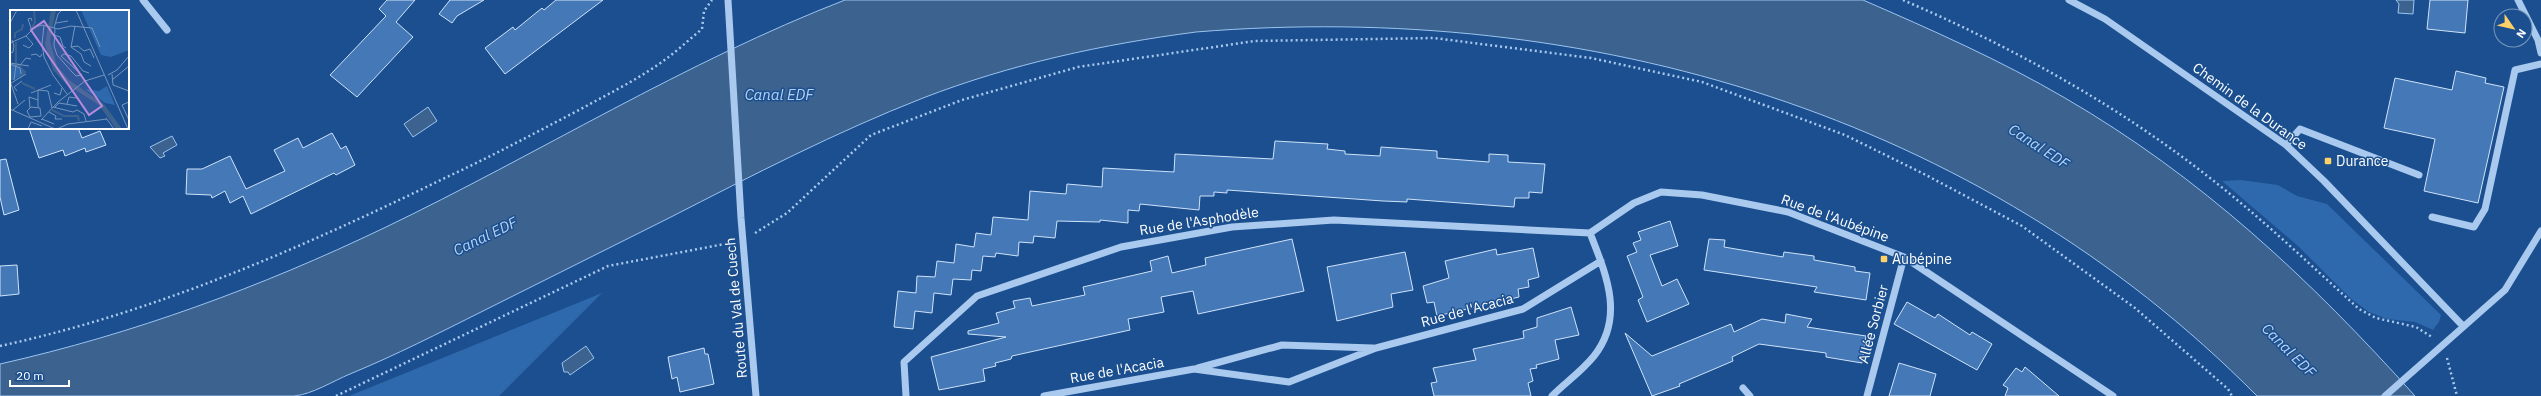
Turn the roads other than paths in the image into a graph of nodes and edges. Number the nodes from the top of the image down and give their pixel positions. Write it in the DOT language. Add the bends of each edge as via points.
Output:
graph roads {
  1 [pos="143,0"];
  2 [pos="728,0"];
  3 [pos="2070,0"];
  4 [pos="2518,0"];
  5 [pos="167,30"];
  6 [pos="2541,53"];
  7 [pos="2541,64"];
  8 [pos="2286,145"];
  9 [pos="2419,175"];
  10 [pos="2432,217"];
  11 [pos="2541,231"];
  12 [pos="1590,233"];
  13 [pos="1904,258"];
  14 [pos="1601,261"];
  15 [pos="2463,326"];
  16 [pos="1376,348"];
  17 [pos="1194,369"];
  18 [pos="1744,388"];
  19 [pos="756,396"];
  20 [pos="906,396"];
  21 [pos="1044,396"];
  22 [pos="1552,396"];
  23 [pos="1750,396"];
  24 [pos="1867,396"];
  25 [pos="2113,396"];
  26 [pos="2385,396"];
  1 -- 5 [label="street"];
  2 -- 19 [label="street, Route du Val de Cuech"];
  3 -- 8 [label="street, Chemin de la Durance" via="2105,18"];
  4 -- 6 [label="street" via="2538,40"];
  7 -- 10 [label="street" via="2515,70 2485,209 2474,226"];
  8 -- 9 [label="street" via="2300,129"];
  8 -- 15 [label="street, Chemin de la Durance"];
  11 -- 15 [label="street" via="2505,290"];
  12 -- 13 [label="street, Rue de l'Aubépine" via="1634,203 1660,192 1688,194 1788,212"];
  12 -- 14 [label="street"];
  12 -- 20 [label="street, Rue de l'Asphodèle" via="1334,220 1232,227 1121,247 977,296 904,362"];
  13 -- 24 [label="street, Allée Sorbier"];
  13 -- 25 [label="street, Rue de l'Aubépine"];
  14 -- 16 [label="street, Rue de l'Acacia" via="1523,309"];
  14 -- 22 [label="street" via="1612,305 1609,331 1594,356"];
  15 -- 26 [label="street"];
  16 -- 17 [label="street, Rue de l'Acacia" via="1282,345"];
  16 -- 17 [label="street, Rue de l'Acacia" via="1290,382"];
  17 -- 21 [label="street, Rue de l'Acacia"];
  18 -- 23 [label="street"];
}
